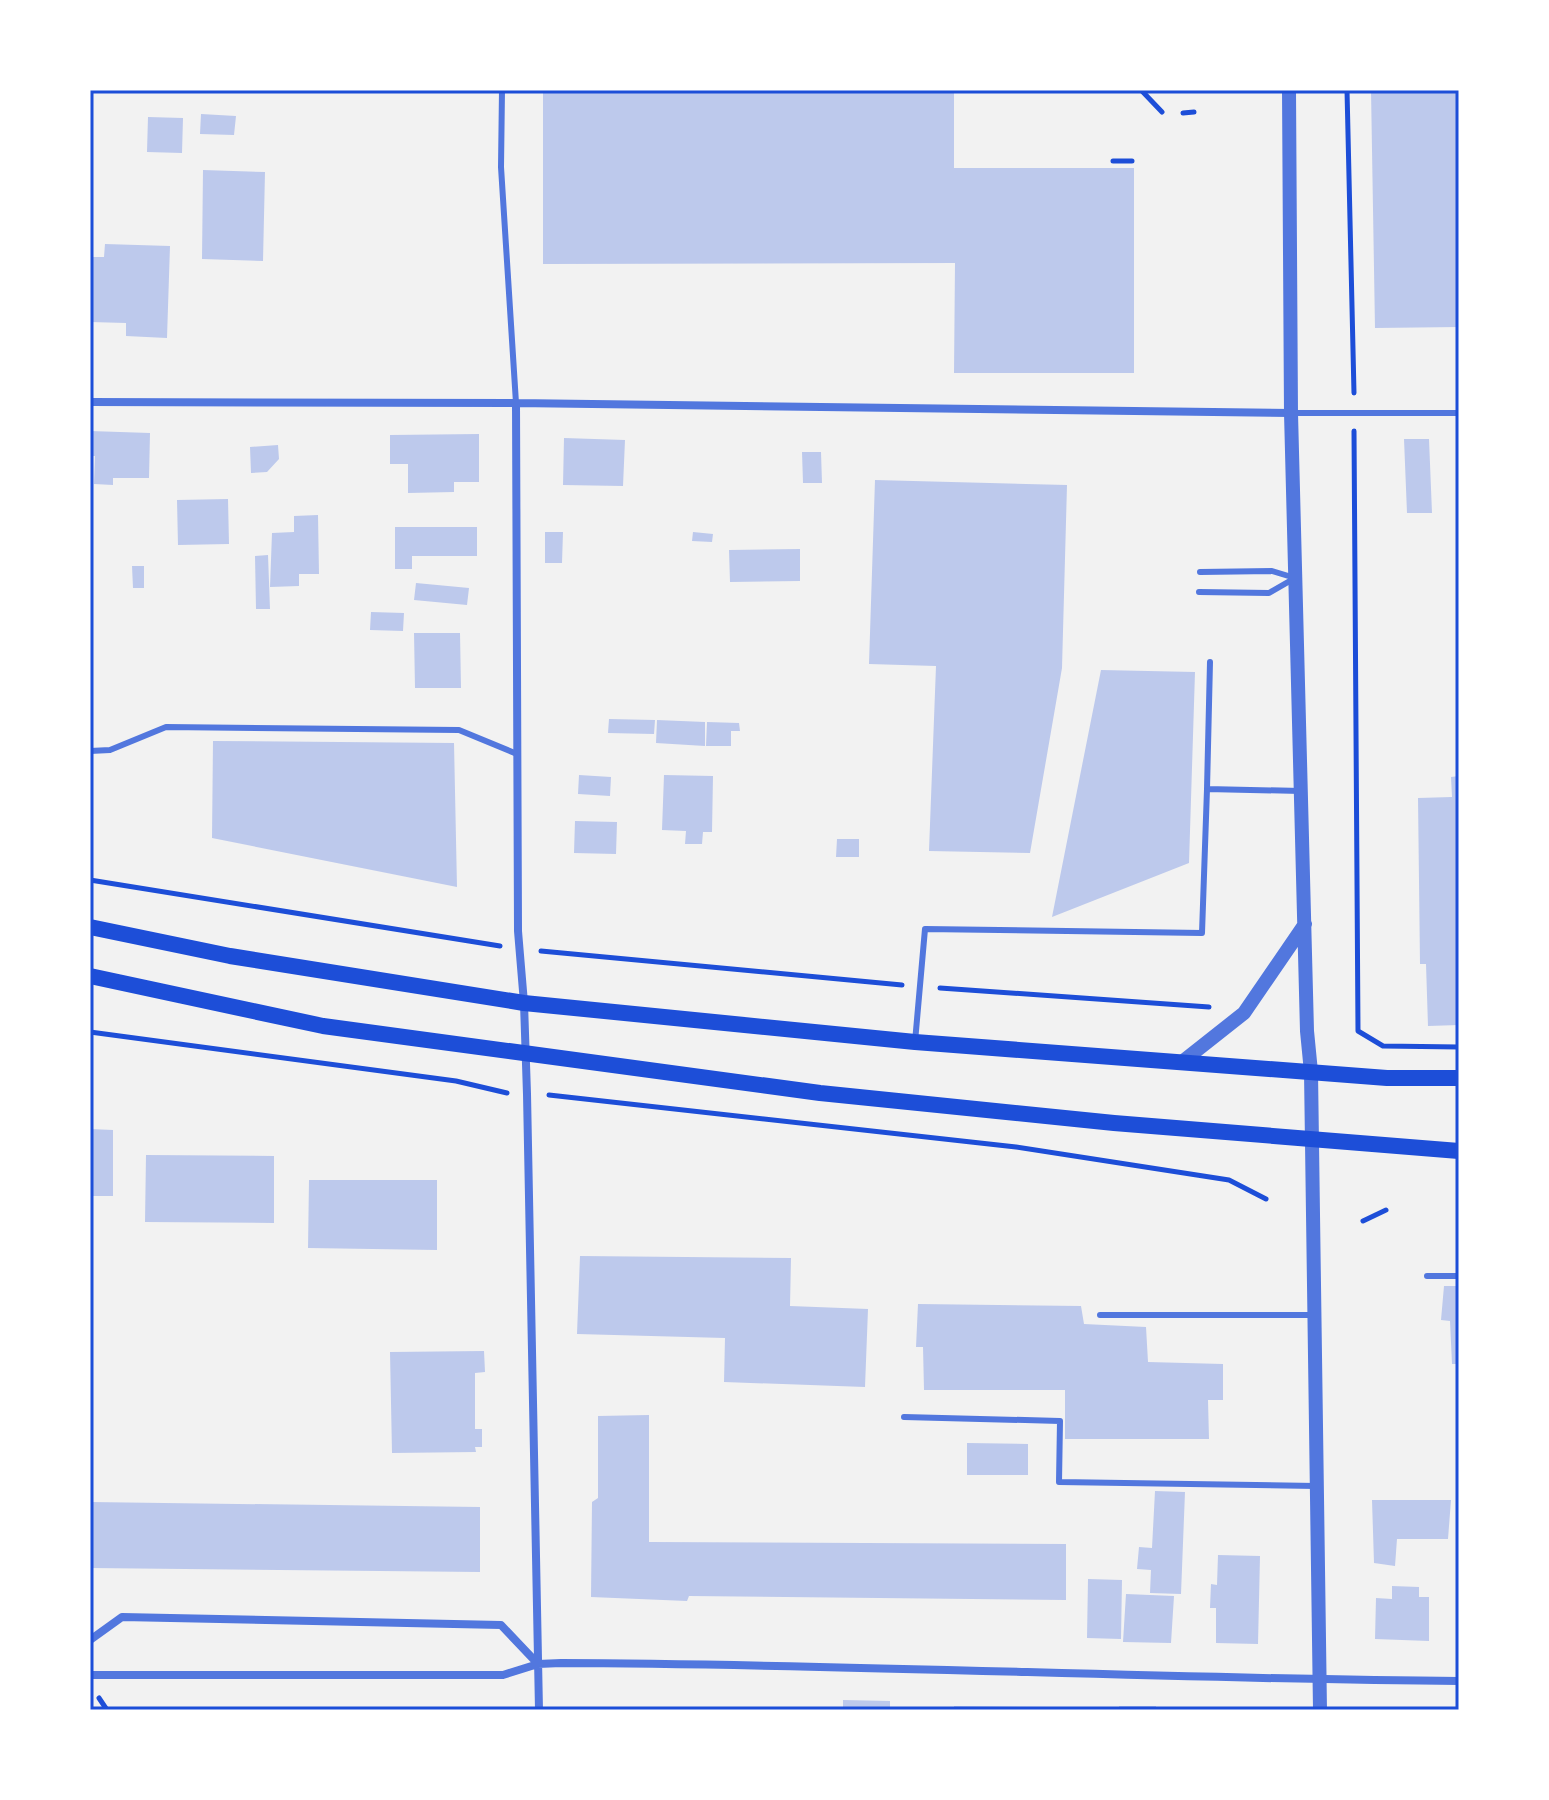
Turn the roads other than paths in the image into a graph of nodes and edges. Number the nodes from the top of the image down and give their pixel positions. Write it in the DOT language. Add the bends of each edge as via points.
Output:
graph roads {
  1 [pos="502,90"];
  2 [pos="1289,90"];
  3 [pos="90,402"];
  4 [pos="516,403"];
  5 [pos="1291,413"];
  6 [pos="1459,413"];
  7 [pos="1200,572"];
  8 [pos="1295,578"];
  9 [pos="1199,592"];
  10 [pos="1210,662"];
  11 [pos="90,751"];
  12 [pos="517,754"];
  13 [pos="1207,789"];
  14 [pos="1301,791"];
  15 [pos="1305,924"];
  16 [pos="90,927"];
  17 [pos="90,976"];
  18 [pos="524,1003"];
  19 [pos="915,1042"];
  20 [pos="526,1054"];
  21 [pos="1182,1062"];
  22 [pos="1311,1072"];
  23 [pos="1459,1078"];
  24 [pos="1311,1140"];
  25 [pos="1459,1151"];
  26 [pos="1427,1276"];
  27 [pos="1459,1276"];
  28 [pos="1100,1315"];
  29 [pos="1313,1315"];
  30 [pos="904,1417"];
  31 [pos="1316,1486"];
  32 [pos="90,1640"];
  33 [pos="538,1664"];
  34 [pos="90,1675"];
  35 [pos="1320,1680"];
  36 [pos="1459,1681"];
  37 [pos="539,1710"];
  38 [pos="1320,1710"];
  1 -- 4 [label="lane" via="501,167"];
  2 -- 5 [label="street"];
  3 -- 4 [label="street"];
  4 -- 5 [label="street"];
  4 -- 12 [label="street"];
  5 -- 6 [label="lane"];
  5 -- 8 [label="street"];
  7 -- 8 [label="lane" via="1272,571"];
  8 -- 9 [label="lane" via="1269,593"];
  8 -- 14 [label="street"];
  10 -- 13 [label="lane"];
  11 -- 12 [label="lane" via="110,750 166,727 459,730"];
  12 -- 18 [label="street"];
  13 -- 14 [label="lane"];
  13 -- 19 [label="lane" via="1202,933 925,929"];
  14 -- 15 [label="street"];
  15 -- 21 [label="street" via="1244,1013"];
  15 -- 22 [label="street"];
  16 -- 18 [label="main road" via="230,956"];
  17 -- 20 [label="main road" via="323,1026"];
  18 -- 19 [label="main road"];
  18 -- 20 [label="street"];
  19 -- 21 [label="main road"];
  20 -- 24 [label="main road" via="820,1093"];
  20 -- 33 [label="street"];
  21 -- 22 [label="main road"];
  22 -- 23 [label="main road"];
  22 -- 24 [label="street"];
  24 -- 25 [label="main road"];
  24 -- 29 [label="street"];
  26 -- 27 [label="lane"];
  28 -- 29 [label="lane"];
  29 -- 31 [label="street"];
  30 -- 31 [label="lane" via="1060,1421 1059,1482"];
  31 -- 35 [label="street"];
  32 -- 33 [label="street" via="122,1617 501,1625"];
  33 -- 34 [label="street" via="503,1675"];
  33 -- 35 [label="street" via="758,1663"];
  33 -- 37 [label="street"];
  35 -- 36 [label="street"];
  35 -- 38 [label="street"];
}
